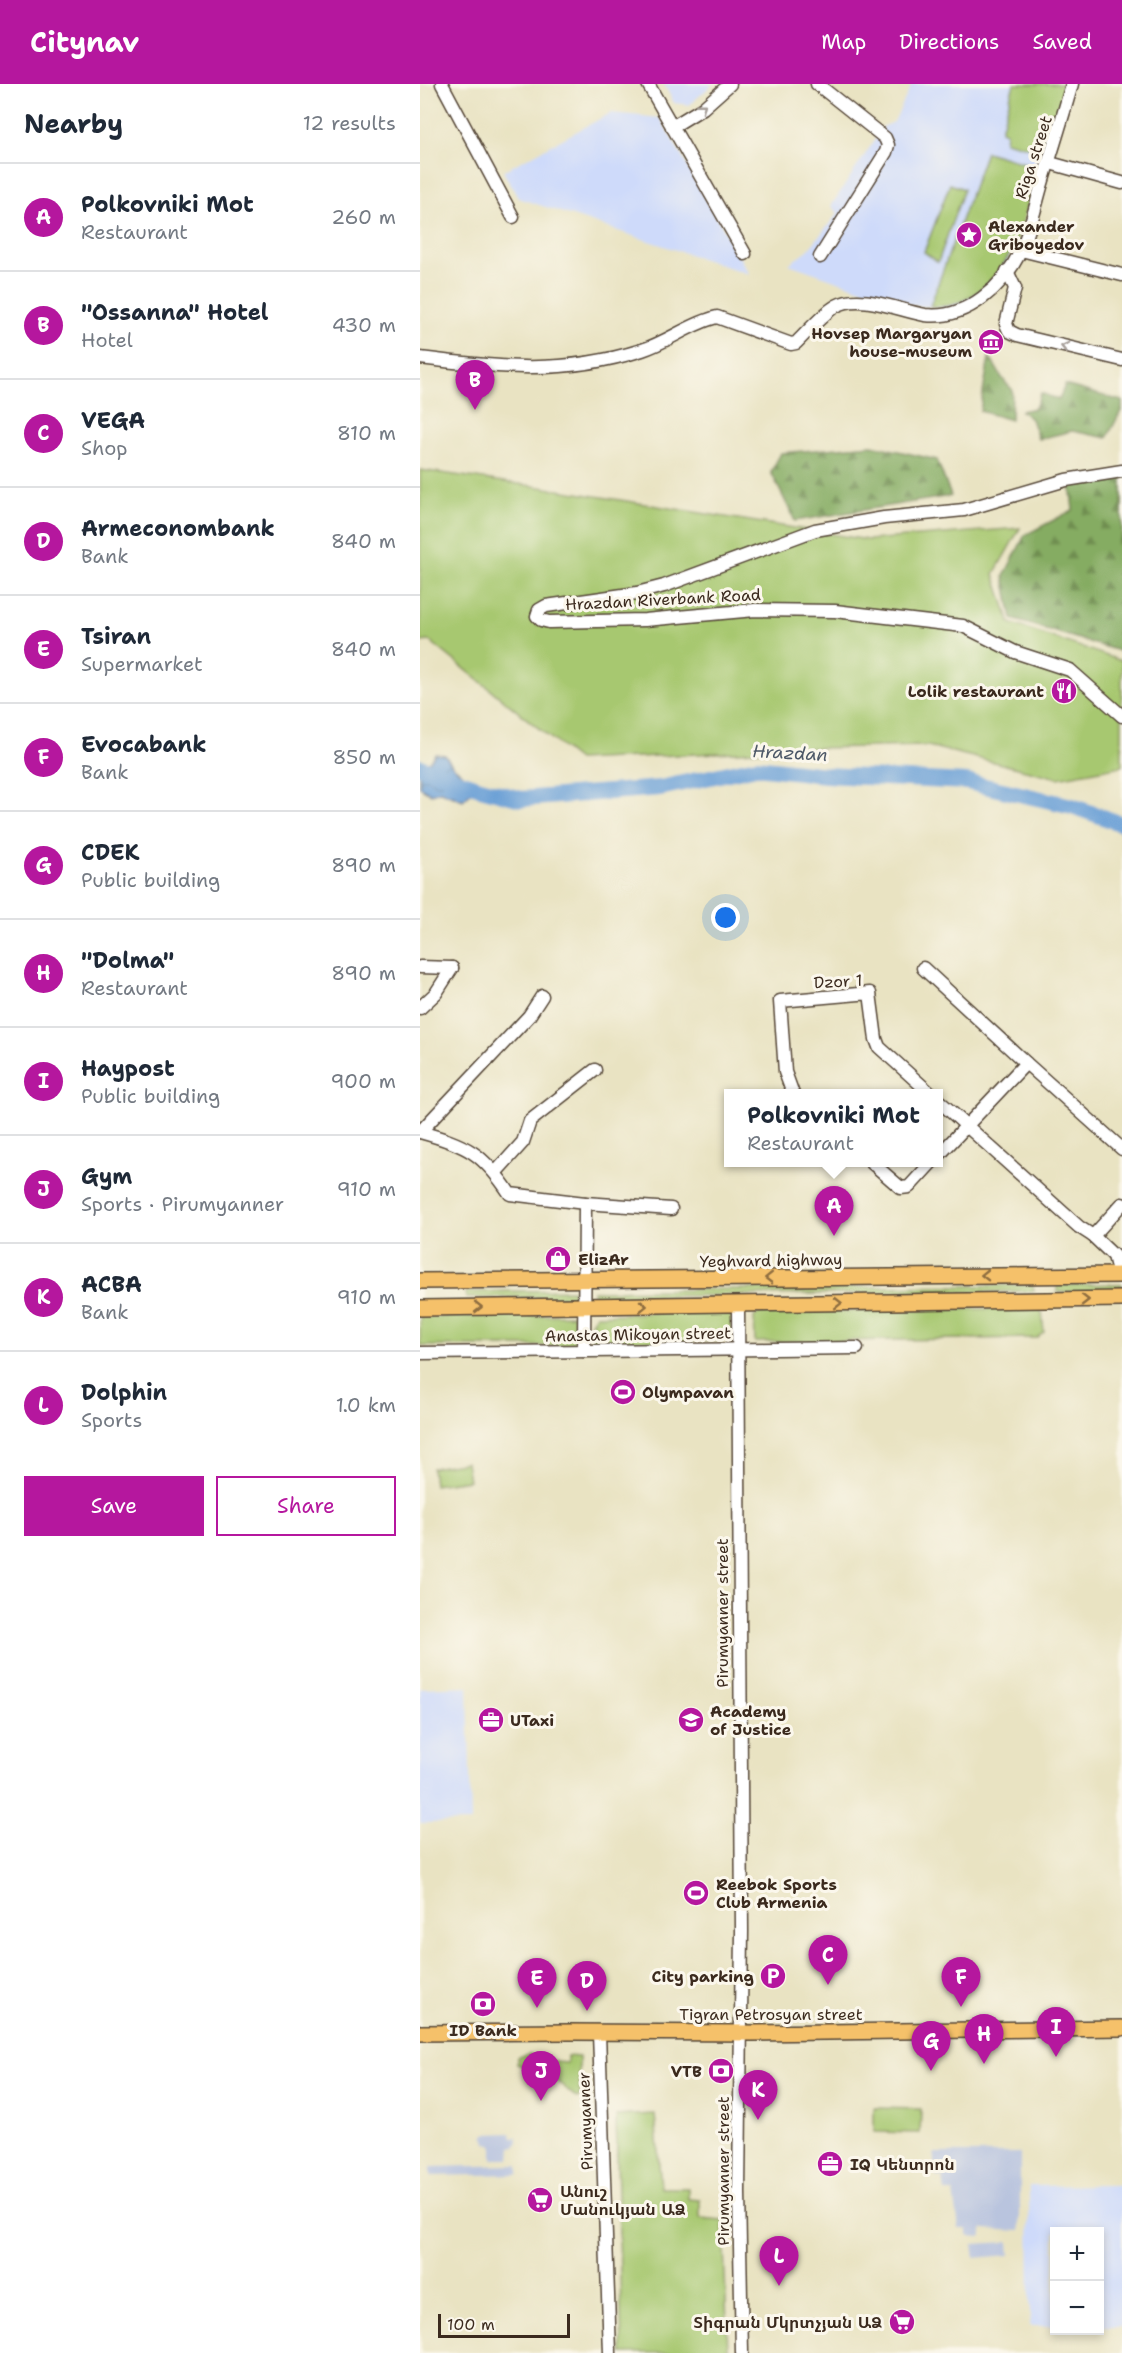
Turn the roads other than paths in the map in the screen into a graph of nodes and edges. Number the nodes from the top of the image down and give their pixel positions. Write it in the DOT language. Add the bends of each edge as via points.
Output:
graph roads {
  1 [pos="442,84"];
  2 [pos="648,84"];
  3 [pos="730,84"];
  4 [pos="817,84"];
  5 [pos="1072,84"];
  6 [pos="672,127"];
  7 [pos="1050,163"];
  8 [pos="1122,183"];
  9 [pos="513,217"];
  10 [pos="1021,250"];
  11 [pos="745,254"];
  12 [pos="820,257"];
  13 [pos="1007,271"];
  14 [pos="1122,275"];
  15 [pos="420,358"];
  16 [pos="1122,360"];
  17 [pos="1122,471"];
  18 [pos="1122,716"];
  19 [pos="420,967"];
  20 [pos="923,969"];
  21 [pos="542,996"];
  22 [pos="420,1008"];
  23 [pos="1026,1063"];
  24 [pos="595,1070"];
  25 [pos="791,1089"];
  26 [pos="925,1089"];
  27 [pos="943,1105"];
  28 [pos="967,1126"];
  29 [pos="420,1132"];
  30 [pos="1122,1149"];
  31 [pos="943,1151"];
  32 [pos="877,1167"];
  33 [pos="927,1167"];
  34 [pos="496,1172"];
  35 [pos="585,1203"];
  36 [pos="1122,1204"];
  37 [pos="670,1209"];
  38 [pos="1093,1236"];
  39 [pos="1051,1275"];
  40 [pos="1120,1275"];
  41 [pos="584,1279"];
  42 [pos="420,1281"];
  43 [pos="1122,1299"];
  44 [pos="1049,1300"];
  45 [pos="738,1305"];
  46 [pos="584,1306"];
  47 [pos="420,1308"];
  48 [pos="857,1348"];
  49 [pos="739,1349"];
  50 [pos="584,1351"];
  51 [pos="420,1353"];
  52 [pos="1122,2028"];
  53 [pos="420,2033"];
  54 [pos="1122,2034"];
  55 [pos="599,2035"];
  56 [pos="739,2036"];
  57 [pos="420,2040"];
  58 [pos="610,2353"];
  59 [pos="742,2353"];
  1 -- 9 [label="street"];
  2 -- 6 [label="street"];
  6 -- 3 [label="street, one-way" via="703,108"];
  4 -- 12 [label="street" via="885,138 888,145"];
  5 -- 7 [label="street, Riga street"];
  6 -- 11 [label="street"];
  7 -- 8 [label="street"];
  7 -- 10 [label="street, Riga street"];
  10 -- 13 [label="street, Riga street"];
  10 -- 14 [label="street"];
  13 -- 15 [label="street, Riga street" via="984,297 961,312 928,315 888,305 849,302 836,306 790,345 717,317 642,350 572,367 489,367"];
  16 -- 13 [label="street, one-way" via="1009,331 1006,324 1015,288"];
  17 -- 18 [label="street, Hrazdan Riverbank Road" via="1066,480 964,510 815,530 664,586 546,606 537,616 549,622 645,620 755,610 834,611 963,626 1015,652 1070,670"];
  19 -- 22 [label="street" via="452,968 436,993"];
  20 -- 23 [label="street"];
  21 -- 29 [label="street" via="529,1016"];
  23 -- 28 [label="street"];
  23 -- 30 [label="street"];
  24 -- 34 [label="street" via="530,1121 523,1142"];
  25 -- 26 [label="street, Dzor 1" via="785,1072 780,1001 870,993 879,1047"];
  27 -- 28 [label="street"];
  28 -- 31 [label="street"];
  28 -- 38 [label="street"];
  29 -- 34 [label="street" via="455,1141"];
  32 -- 33 [label="street" via="901,1188 909,1187"];
  34 -- 35 [label="street" via="510,1194"];
  35 -- 37 [label="street"];
  35 -- 41 [label="street"];
  36 -- 38 [label="street"];
  38 -- 40 [label="street" via="1114,1256"];
  39 -- 40 [label="main road, Yeghvard highway"];
  39 -- 41 [label="main road, Yeghvard highway, one-way"];
  39 -- 44 [label="main road"];
  41 -- 42 [label="main road, Yeghvard highway"];
  41 -- 46 [label="street"];
  44 -- 43 [label="main road, one-way"];
  45 -- 44 [label="main road, one-way"];
  46 -- 45 [label="main road, one-way"];
  45 -- 49 [label="street, Pirumyanner street"];
  47 -- 46 [label="main road, one-way"];
  46 -- 50 [label="street"];
  48 -- 49 [label="street, Anastas Mikoyan street"];
  49 -- 50 [label="street, Anastas Mikoyan street"];
  49 -- 56 [label="street, Pirumyanner street"];
  50 -- 51 [label="street, Anastas Mikoyan street"];
  52 -- 56 [label="main road, Tigran Petrosyan street"];
  53 -- 55 [label="main road, Tigran Petrosyan street"];
  54 -- 56 [label="main road, Tigran Petrosyan street"];
  55 -- 56 [label="main road, Tigran Petrosyan street"];
  55 -- 57 [label="main road, Tigran Petrosyan street"];
  55 -- 58 [label="street, Pirumyanner"];
  56 -- 59 [label="street, Pirumyanner street"];
}
